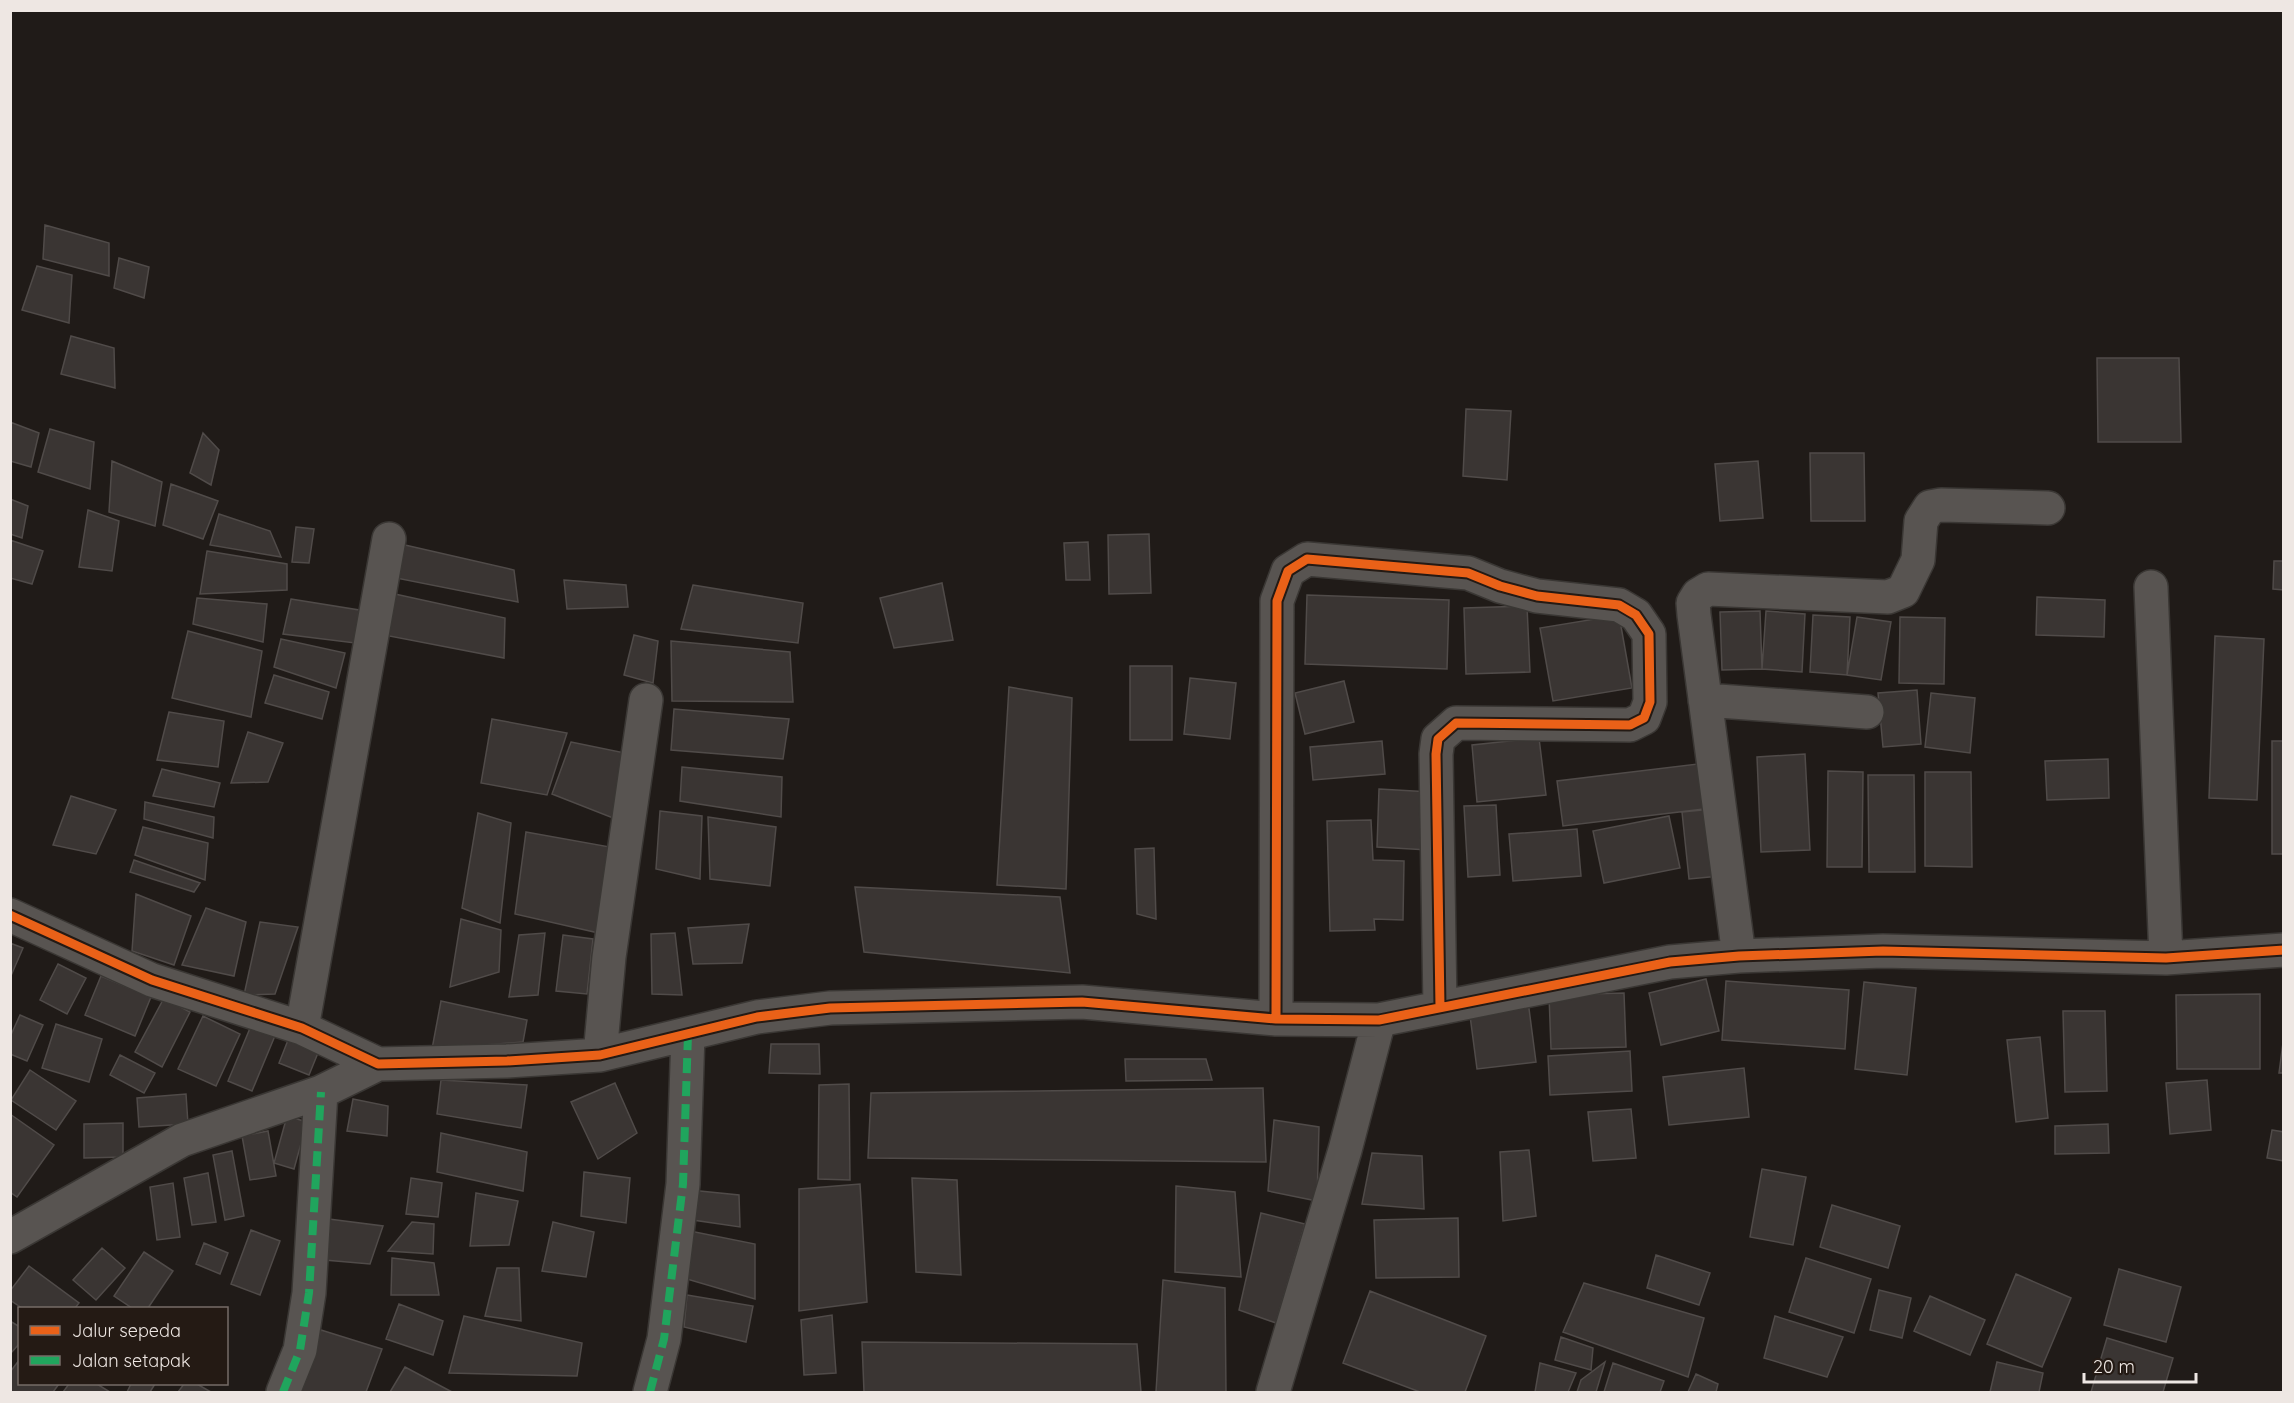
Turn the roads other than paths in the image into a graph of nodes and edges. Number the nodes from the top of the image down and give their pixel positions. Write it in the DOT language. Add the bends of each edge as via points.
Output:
graph roads {
  1 [pos="2048,508"];
  2 [pos="389,538"];
  3 [pos="2151,587"];
  4 [pos="646,700"];
  5 [pos="1705,700"];
  6 [pos="1867,712"];
  7 [pos="10,915"];
  8 [pos="2283,950"];
  9 [pos="1739,956"];
  10 [pos="2166,958"];
  11 [pos="1440,1007"];
  12 [pos="1276,1019"];
  13 [pos="1379,1020"];
  14 [pos="302,1028"];
  15 [pos="688,1034"];
  16 [pos="600,1055"];
  17 [pos="378,1064"];
  18 [pos="321,1092"];
  19 [pos="10,1237"];
  20 [pos="283,1392"];
  21 [pos="650,1392"];
  22 [pos="1273,1392"];
  1 -- 5 [label="street" via="1930,507 1921,521 1918,560 1903,591 1888,597 1708,589 1693,603"];
  2 -- 14 [label="street"];
  3 -- 10 [label="street"];
  4 -- 16 [label="street" via="609,957"];
  5 -- 6 [label="street"];
  5 -- 9 [label="street"];
  7 -- 14 [label="street" via="152,980"];
  8 -- 10 [label="street"];
  9 -- 10 [label="street" via="1883,951"];
  9 -- 11 [label="street" via="1670,962"];
  11 -- 12 [label="street" via="1438,739 1456,723 1630,724 1644,718 1650,702 1649,634 1636,615 1619,605 1537,596 1468,573 1307,559 1288,571 1276,601"];
  11 -- 13 [label="street"];
  12 -- 13 [label="street"];
  12 -- 15 [label="street" via="1082,1002 830,1008 757,1017"];
  13 -- 22 [label="street"];
  14 -- 17 [label="street"];
  15 -- 16 [label="street"];
  15 -- 21 [label="street" via="682,1185 664,1339"];
  16 -- 17 [label="street"];
  17 -- 18 [label="street"];
  18 -- 19 [label="street" via="182,1140"];
  18 -- 20 [label="street" via="309,1293 300,1350"];
}
